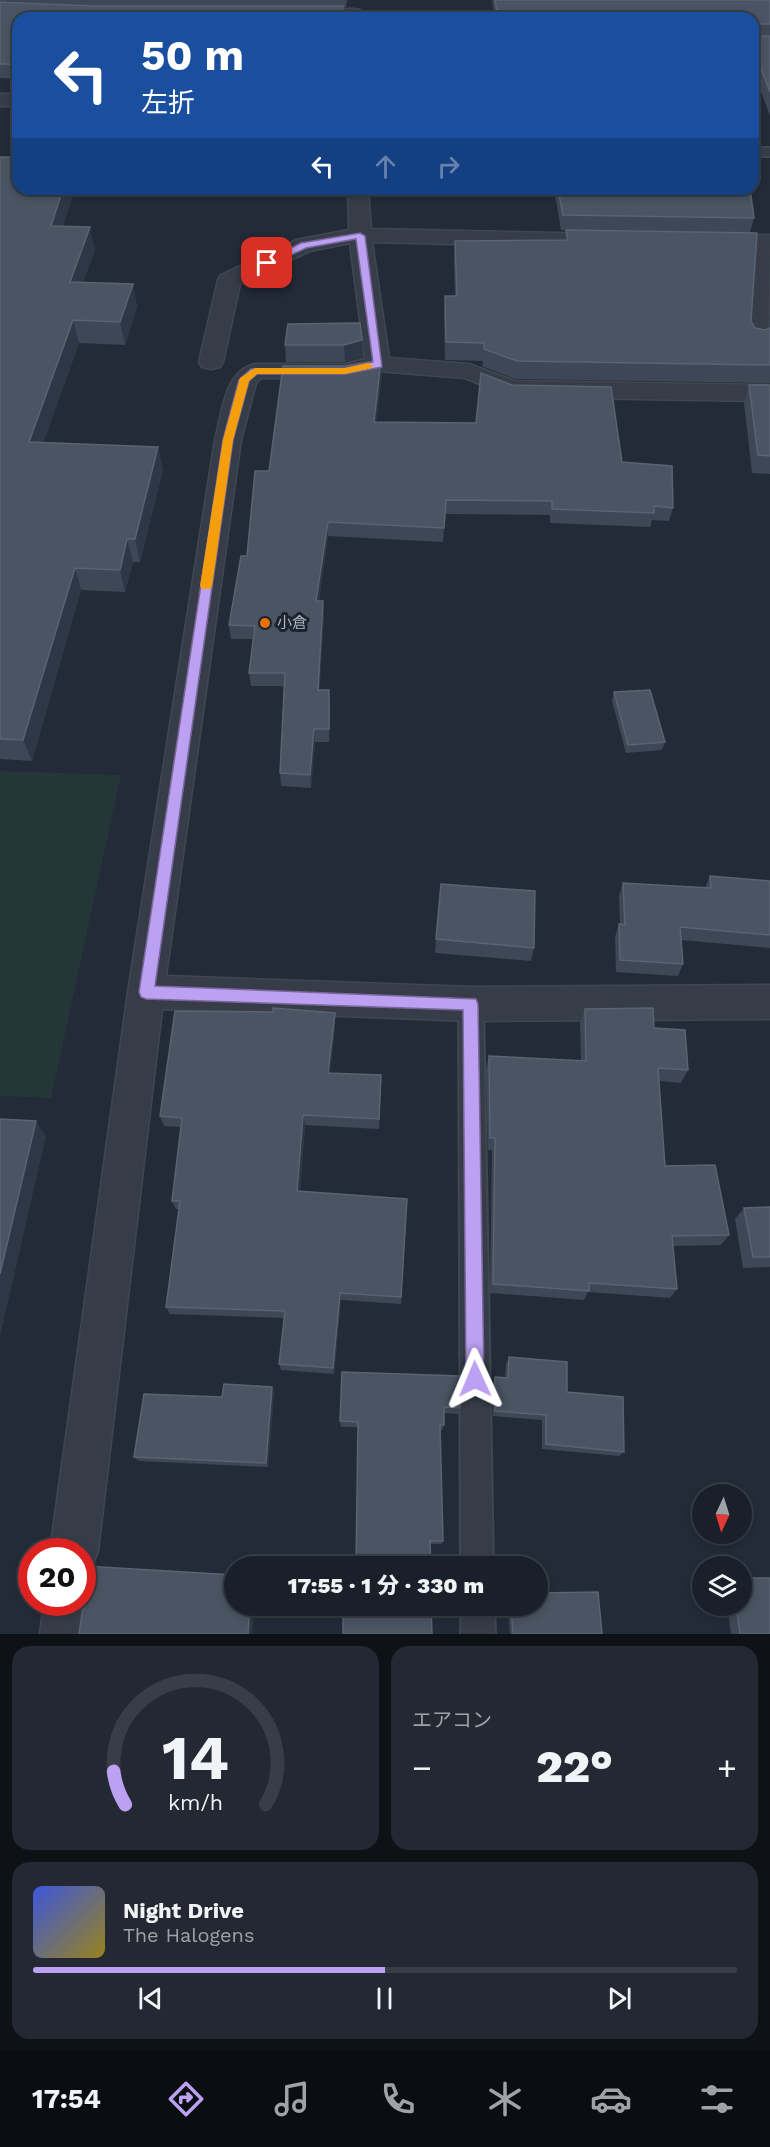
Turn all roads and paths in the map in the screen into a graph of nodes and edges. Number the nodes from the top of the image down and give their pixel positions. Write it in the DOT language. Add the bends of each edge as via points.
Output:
graph roads {
  1 [pos="354,11"];
  2 [pos="331,12"];
  3 [pos="358,195"];
  4 [pos="360,236"];
  5 [pos="632,241"];
  6 [pos="690,242"];
  7 [pos="770,242"];
  8 [pos="766,287"];
  9 [pos="760,339"];
  10 [pos="211,362"];
  11 [pos="378,364"];
  12 [pos="770,393"];
  13 [pos="146,992"];
  14 [pos="770,1002"];
  15 [pos="471,1004"];
  16 [pos="76,1538"];
  17 [pos="477,1556"];
  18 [pos="66,1616"];
  19 [pos="478,1616"];
  20 [pos="63,1634"];
  21 [pos="478,1634"];
  1 -- 2 [label="street"];
  3 -- 4 [label="street"];
  4 -- 5 [label="street"];
  4 -- 10 [label="street" via="304,245 229,280"];
  4 -- 11 [label="street"];
  6 -- 7 [label="street"];
  7 -- 8 [label="street"];
  8 -- 9 [label="street"];
  11 -- 12 [label="street" via="469,371 511,389"];
  11 -- 13 [label="street" via="345,371 255,371 244,380 228,440"];
  13 -- 15 [label="street"];
  13 -- 16 [label="street"];
  14 -- 15 [label="street"];
  15 -- 17 [label="lane"];
  18 -- 20 [label="street"];
  19 -- 21 [label="lane"];
}
